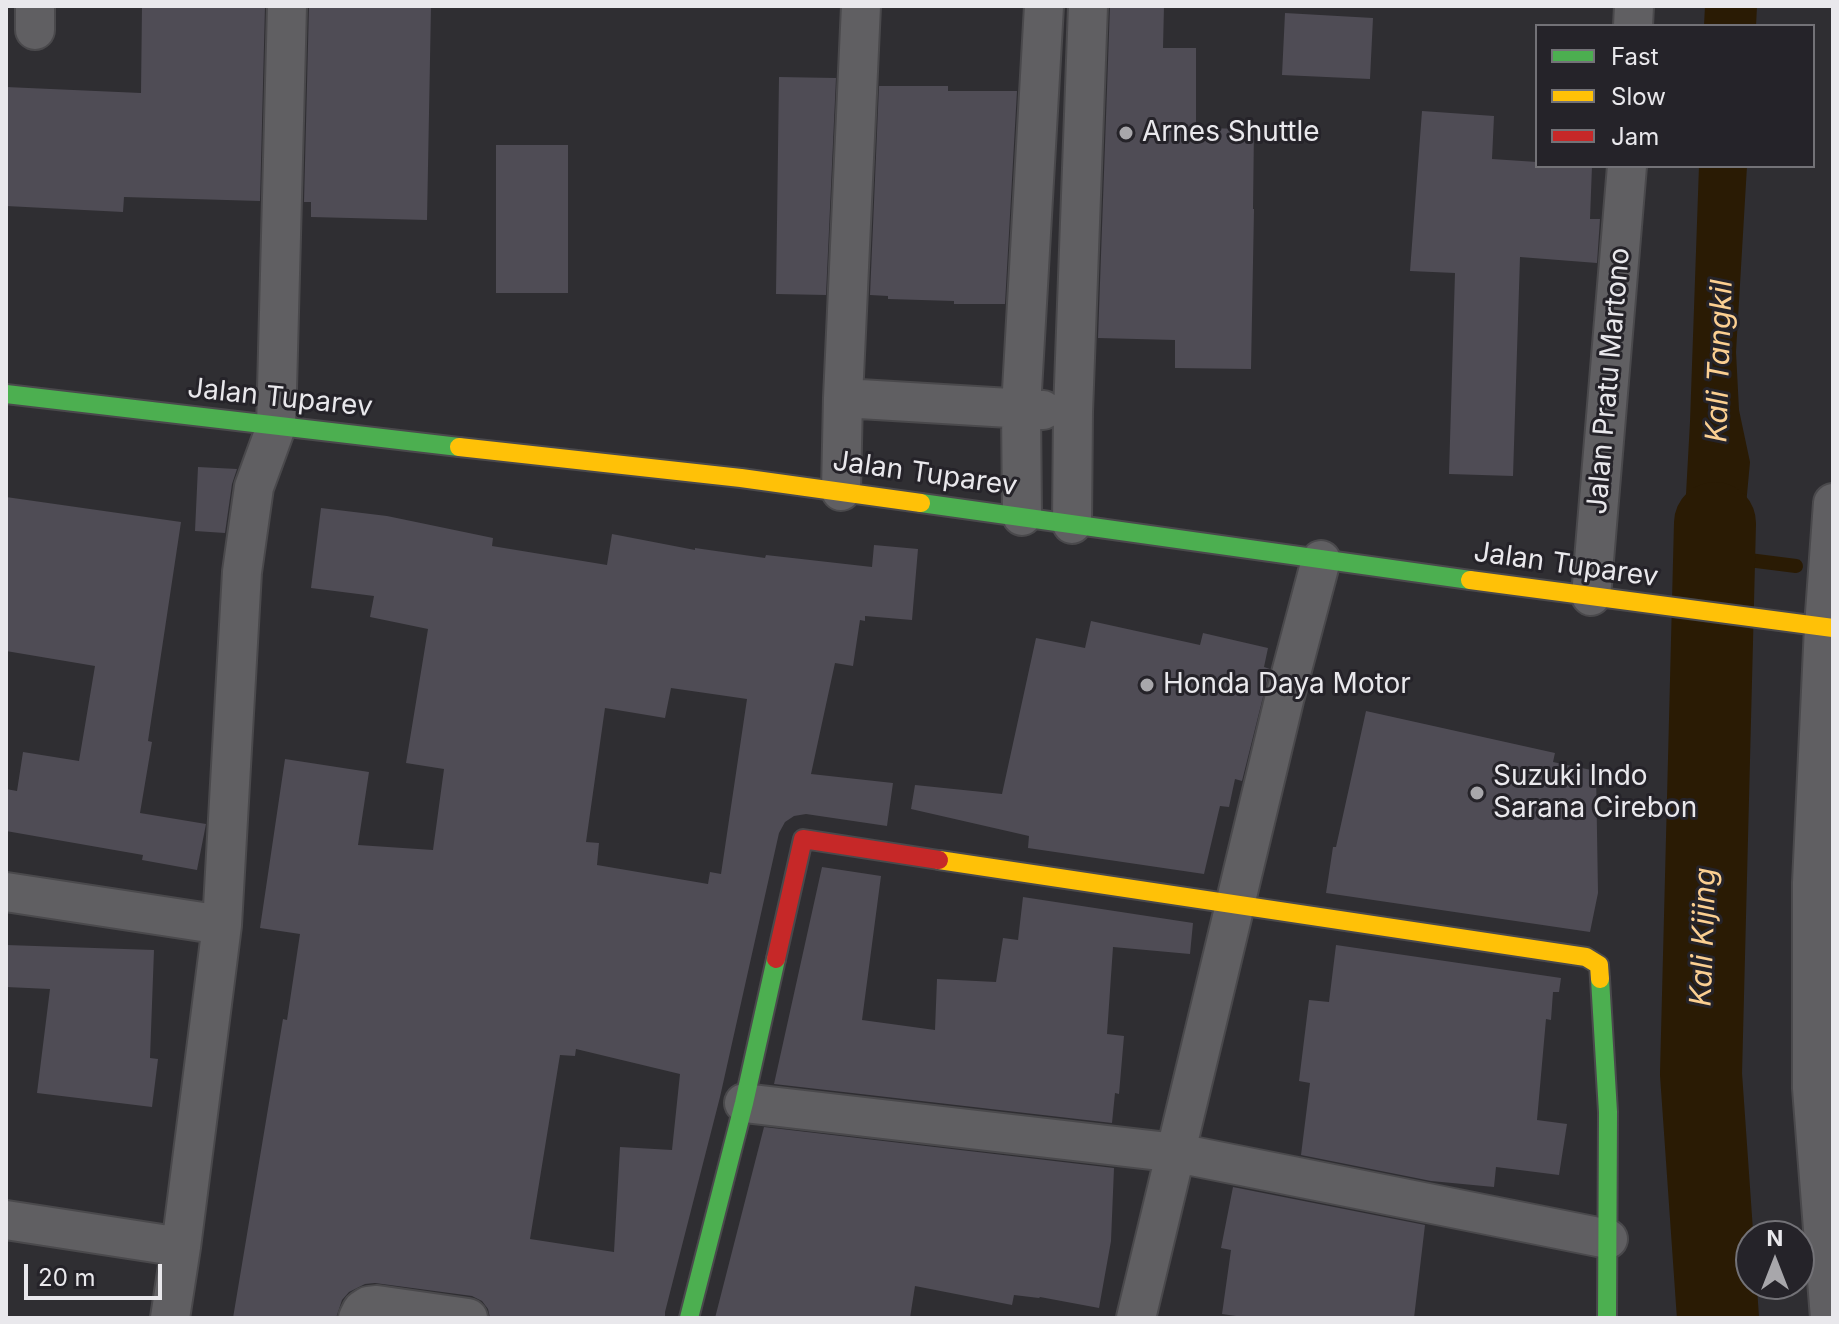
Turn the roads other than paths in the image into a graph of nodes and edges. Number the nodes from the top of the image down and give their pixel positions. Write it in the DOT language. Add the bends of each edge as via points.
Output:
graph roads {
  1 [pos="287,6"];
  2 [pos="861,6"];
  3 [pos="1044,6"];
  4 [pos="1088,6"];
  5 [pos="1627,168"];
  6 [pos="6,394"];
  7 [pos="843,398"];
  8 [pos="1021,408"];
  9 [pos="1073,412"];
  10 [pos="276,427"];
  11 [pos="841,491"];
  12 [pos="1833,503"];
  13 [pos="1022,516"];
  14 [pos="1072,524"];
  15 [pos="1321,560"];
  16 [pos="1600,598"];
  17 [pos="1820,626"];
  18 [pos="6,892"];
  19 [pos="1235,903"];
  20 [pos="222,925"];
  21 [pos="744,1103"];
  22 [pos="1177,1153"];
  23 [pos="6,1220"];
  24 [pos="1608,1239"];
  25 [pos="181,1247"];
  26 [pos="170,1318"];
  27 [pos="358,1318"];
  28 [pos="468,1318"];
  29 [pos="689,1318"];
  30 [pos="1136,1318"];
  31 [pos="1607,1318"];
  32 [pos="1830,1318"];
  1 -- 10 [label="street"];
  2 -- 7 [label="street"];
  3 -- 8 [label="street"];
  4 -- 9 [label="street"];
  5 -- 16 [label="street, Jalan Pratu Martono"];
  6 -- 10 [label="main road, Jalan Tuparev"];
  7 -- 8 [label="street"];
  7 -- 11 [label="street"];
  8 -- 9 [label="street"];
  8 -- 13 [label="street"];
  9 -- 14 [label="street"];
  10 -- 11 [label="main road, Jalan Tuparev"];
  10 -- 20 [label="street" via="254,487 242,572"];
  11 -- 13 [label="main road, Jalan Tuparev"];
  12 -- 17 [label="street"];
  13 -- 14 [label="main road, Jalan Tuparev"];
  14 -- 15 [label="main road, Jalan Tuparev"];
  15 -- 16 [label="main road, Jalan Tuparev"];
  15 -- 19 [label="street"];
  16 -- 17 [label="main road, Jalan Tuparev"];
  17 -- 32 [label="street" via="1812,1088"];
  18 -- 20 [label="street"];
  19 -- 21 [label="main road" via="803,839"];
  19 -- 22 [label="street"];
  19 -- 24 [label="main road" via="1570,954 1599,965 1608,1112"];
  20 -- 25 [label="street"];
  21 -- 22 [label="street"];
  21 -- 29 [label="main road"];
  22 -- 24 [label="street"];
  22 -- 30 [label="street"];
  23 -- 25 [label="street"];
  24 -- 31 [label="main road"];
  25 -- 26 [label="street"];
  27 -- 28 [label="street" via="362,1310 377,1305"];
}
